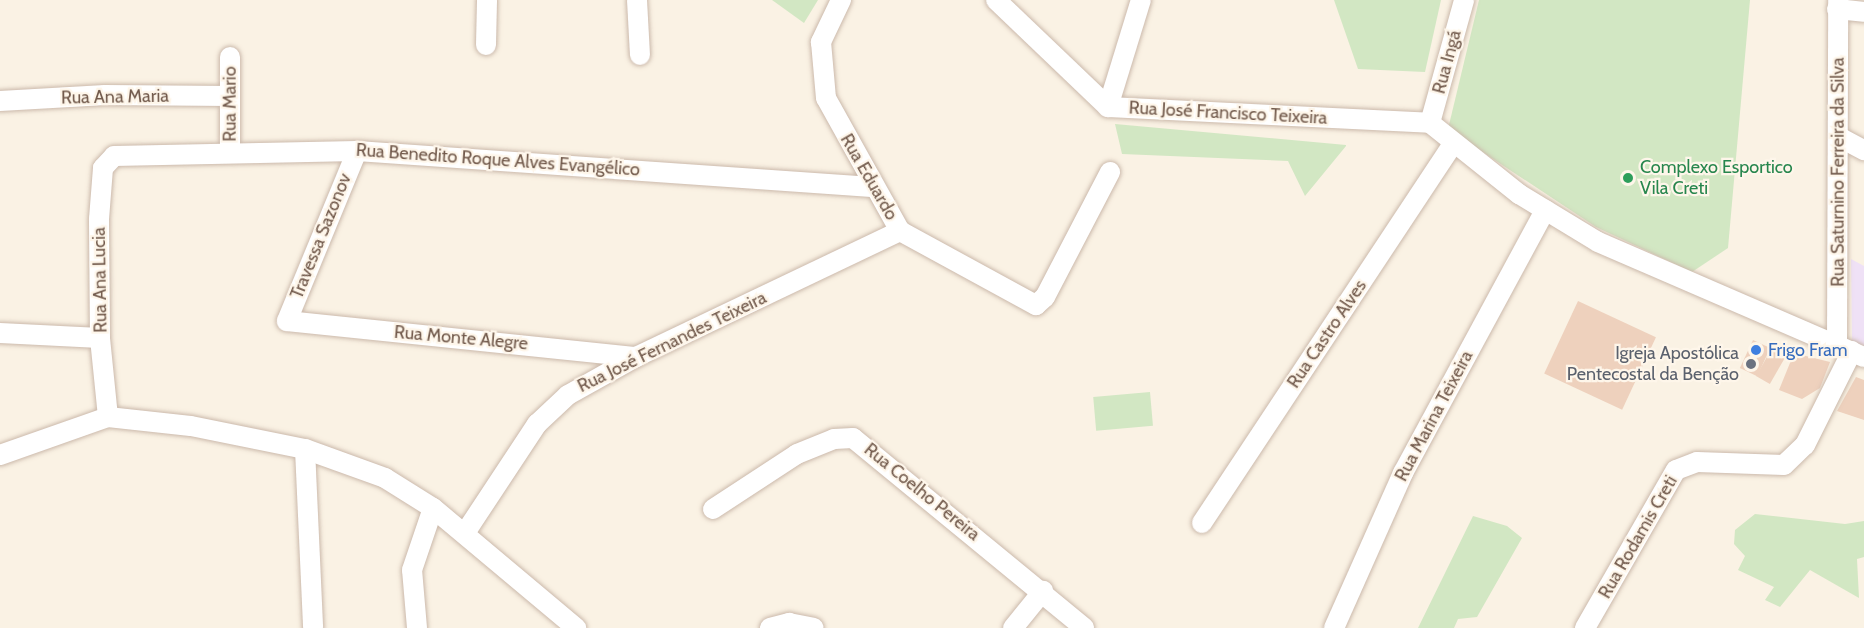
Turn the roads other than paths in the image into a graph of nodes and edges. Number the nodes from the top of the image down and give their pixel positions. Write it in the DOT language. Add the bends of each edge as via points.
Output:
graph roads {
  1 [pos="488,0"];
  2 [pos="637,0"];
  3 [pos="841,0"];
  4 [pos="996,0"];
  5 [pos="1141,0"];
  6 [pos="1464,0"];
  7 [pos="1838,4"];
  8 [pos="1864,12"];
  9 [pos="486,45"];
  10 [pos="640,55"];
  11 [pos="230,57"];
  12 [pos="230,96"];
  13 [pos="0,101"];
  14 [pos="1108,107"];
  15 [pos="1430,123"];
  16 [pos="1840,138"];
  17 [pos="1452,145"];
  18 [pos="1864,150"];
  19 [pos="230,151"];
  20 [pos="357,151"];
  21 [pos="123,155"];
  22 [pos="1110,172"];
  23 [pos="872,187"];
  24 [pos="1545,210"];
  25 [pos="900,231"];
  26 [pos="286,321"];
  27 [pos="0,333"];
  28 [pos="100,338"];
  29 [pos="1851,351"];
  30 [pos="636,357"];
  31 [pos="108,417"];
  32 [pos="305,450"];
  33 [pos="0,455"];
  34 [pos="433,508"];
  35 [pos="713,509"];
  36 [pos="1202,523"];
  37 [pos="465,533"];
  38 [pos="1043,591"];
  39 [pos="1598,606"];
  40 [pos="313,628"];
  41 [pos="417,628"];
  42 [pos="576,628"];
  43 [pos="770,628"];
  44 [pos="814,628"];
  45 [pos="1013,628"];
  46 [pos="1084,628"];
  47 [pos="1334,628"];
  48 [pos="1584,628"];
  49 [pos="1605,628"];
  1 -- 9 [label="street"];
  2 -- 10 [label="street"];
  3 -- 23 [label="street, Rua Eduardo" via="821,42 826,98"];
  4 -- 14 [label="street, Rua José Francisco Teixeira"];
  5 -- 14 [label="street"];
  6 -- 15 [label="street, Rua Ingá"];
  7 -- 8 [label="street"];
  7 -- 16 [label="street, Rua Saturnino Ferreira da Silva"];
  11 -- 12 [label="street, Rua Mario"];
  12 -- 13 [label="street, Rua Ana Maria" via="105,95"];
  12 -- 19 [label="street, Rua Mario"];
  14 -- 15 [label="street, Rua José Francisco Teixeira"];
  15 -- 17 [label="street"];
  16 -- 18 [label="street"];
  16 -- 29 [label="street, Rua Saturnino Ferreira da Silva"];
  17 -- 24 [label="street"];
  17 -- 36 [label="street, Rua Castro Alves"];
  19 -- 20 [label="street, Rua Benedito Roque Alves Evangélico"];
  19 -- 21 [label="street, Rua Benedito Roque Alves Evangélico"];
  20 -- 23 [label="street, Rua Benedito Roque Alves Evangélico"];
  20 -- 26 [label="street, Travessa Sazonov"];
  21 -- 28 [label="street, Rua Ana Lucia" via="107,160 103,168 99,219"];
  22 -- 25 [label="street, Rua Eduardo" via="1045,297 1036,304 1026,303"];
  23 -- 25 [label="street, Rua Eduardo"];
  24 -- 29 [label="street" via="1670,276"];
  24 -- 47 [label="street, Rua Marina Teixeira" via="1403,473"];
  25 -- 30 [label="street, Rua José Fernandes Teixeira"];
  26 -- 30 [label="street, Rua Monte Alegre"];
  27 -- 28 [label="street"];
  28 -- 31 [label="street, Rua Ana Lucia"];
  29 -- 39 [label="street, Rua Rodamis Creti" via="1805,445 1784,465 1697,462 1676,470"];
  30 -- 37 [label="street, Rua José Fernandes Teixeira" via="589,381 552,409"];
  31 -- 32 [label="street" via="192,426"];
  31 -- 33 [label="street"];
  32 -- 34 [label="street" via="385,478"];
  32 -- 40 [label="street"];
  34 -- 37 [label="street"];
  34 -- 41 [label="street" via="412,570"];
  35 -- 38 [label="street, Rua Coelho Pereira" via="797,454 834,439 854,438"];
  37 -- 42 [label="street"];
  38 -- 45 [label="street"];
  38 -- 46 [label="street, Rua Coelho Pereira"];
  39 -- 48 [label="street, Rua Rodamis Creti"];
  39 -- 49 [label="street"];
  43 -- 44 [label="street" via="789,623"];
}
